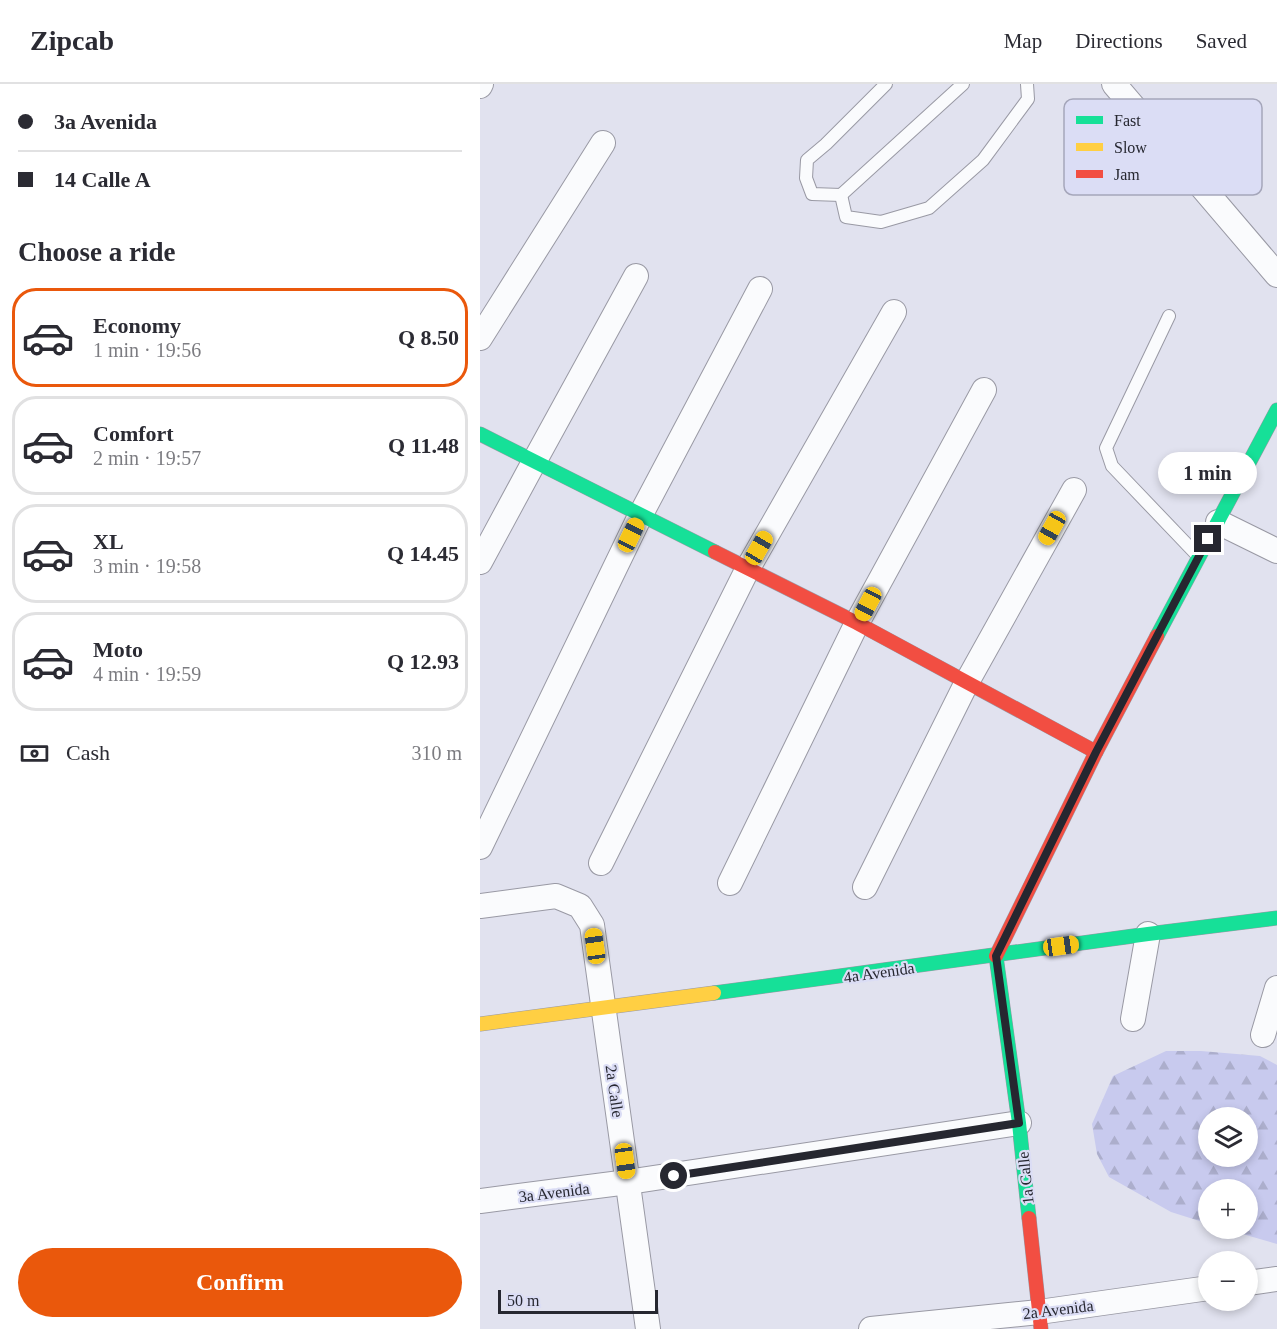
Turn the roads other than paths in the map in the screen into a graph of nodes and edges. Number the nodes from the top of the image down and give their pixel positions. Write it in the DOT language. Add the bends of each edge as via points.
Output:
graph roads {
  1 [pos="886,84"];
  2 [pos="963,84"];
  3 [pos="1027,84"];
  4 [pos="1114,84"];
  5 [pos="1127,99"];
  6 [pos="603,143"];
  7 [pos="841,195"];
  8 [pos="1209,195"];
  9 [pos="1277,275"];
  10 [pos="636,276"];
  11 [pos="760,289"];
  12 [pos="894,312"];
  13 [pos="1169,316"];
  14 [pos="480,339"];
  15 [pos="984,390"];
  16 [pos="1277,410"];
  17 [pos="480,434"];
  18 [pos="1269,444"];
  19 [pos="534,462"];
  20 [pos="1074,490"];
  21 [pos="641,514"];
  22 [pos="1218,522"];
  23 [pos="1277,551"];
  24 [pos="1199,557"];
  25 [pos="480,562"];
  26 [pos="748,568"];
  27 [pos="857,623"];
  28 [pos="967,682"];
  29 [pos="1096,752"];
  30 [pos="480,847"];
  31 [pos="601,863"];
  32 [pos="730,883"];
  33 [pos="865,887"];
  34 [pos="480,906"];
  35 [pos="1277,918"];
  36 [pos="1148,934"];
  37 [pos="996,956"];
  38 [pos="1277,988"];
  39 [pos="604,1008"];
  40 [pos="1133,1018"];
  41 [pos="480,1024"];
  42 [pos="1263,1035"];
  43 [pos="1019,1123"];
  44 [pos="628,1182"];
  45 [pos="480,1201"];
  46 [pos="1277,1279"];
  47 [pos="1258,1282"];
  48 [pos="1198,1290"];
  49 [pos="1040,1320"];
  50 [pos="648,1329"];
  51 [pos="871,1329"];
  1 -- 7 [label="lane" via="807,160 806,178 812,194"];
  2 -- 7 [label="lane"];
  3 -- 7 [label="lane" via="1028,99 983,160 929,208 881,222 846,217"];
  4 -- 5 [label="street"];
  6 -- 14 [label="street"];
  8 -- 9 [label="street"];
  10 -- 19 [label="street"];
  11 -- 21 [label="street"];
  12 -- 26 [label="street"];
  13 -- 24 [label="lane" via="1106,448 1112,466"];
  15 -- 27 [label="street"];
  16 -- 18 [label="street"];
  17 -- 19 [label="street"];
  18 -- 22 [label="street"];
  19 -- 21 [label="street"];
  19 -- 25 [label="street"];
  20 -- 28 [label="street"];
  21 -- 26 [label="street"];
  21 -- 30 [label="street"];
  22 -- 23 [label="street"];
  22 -- 24 [label="street"];
  24 -- 29 [label="street"];
  26 -- 27 [label="street"];
  26 -- 31 [label="street"];
  27 -- 28 [label="street"];
  27 -- 32 [label="street"];
  28 -- 29 [label="street"];
  28 -- 33 [label="street"];
  29 -- 37 [label="street"];
  34 -- 39 [label="street, 2a Calle" via="556,896 580,906 592,925"];
  35 -- 36 [label="street, 4a Avenida"];
  36 -- 37 [label="street, 4a Avenida"];
  36 -- 40 [label="street"];
  37 -- 39 [label="street, 4a Avenida"];
  37 -- 43 [label="street, 1a Calle"];
  38 -- 42 [label="street"];
  39 -- 41 [label="street, 4a Avenida"];
  39 -- 44 [label="street, 2a Calle"];
  43 -- 44 [label="street, 3a Avenida"];
  43 -- 49 [label="street, 1a Calle"];
  44 -- 45 [label="street, 3a Avenida"];
  44 -- 50 [label="street, 2a Calle"];
  46 -- 47 [label="street"];
  48 -- 49 [label="street, 2a Avenida"];
  49 -- 51 [label="street, 2a Avenida"];
}
